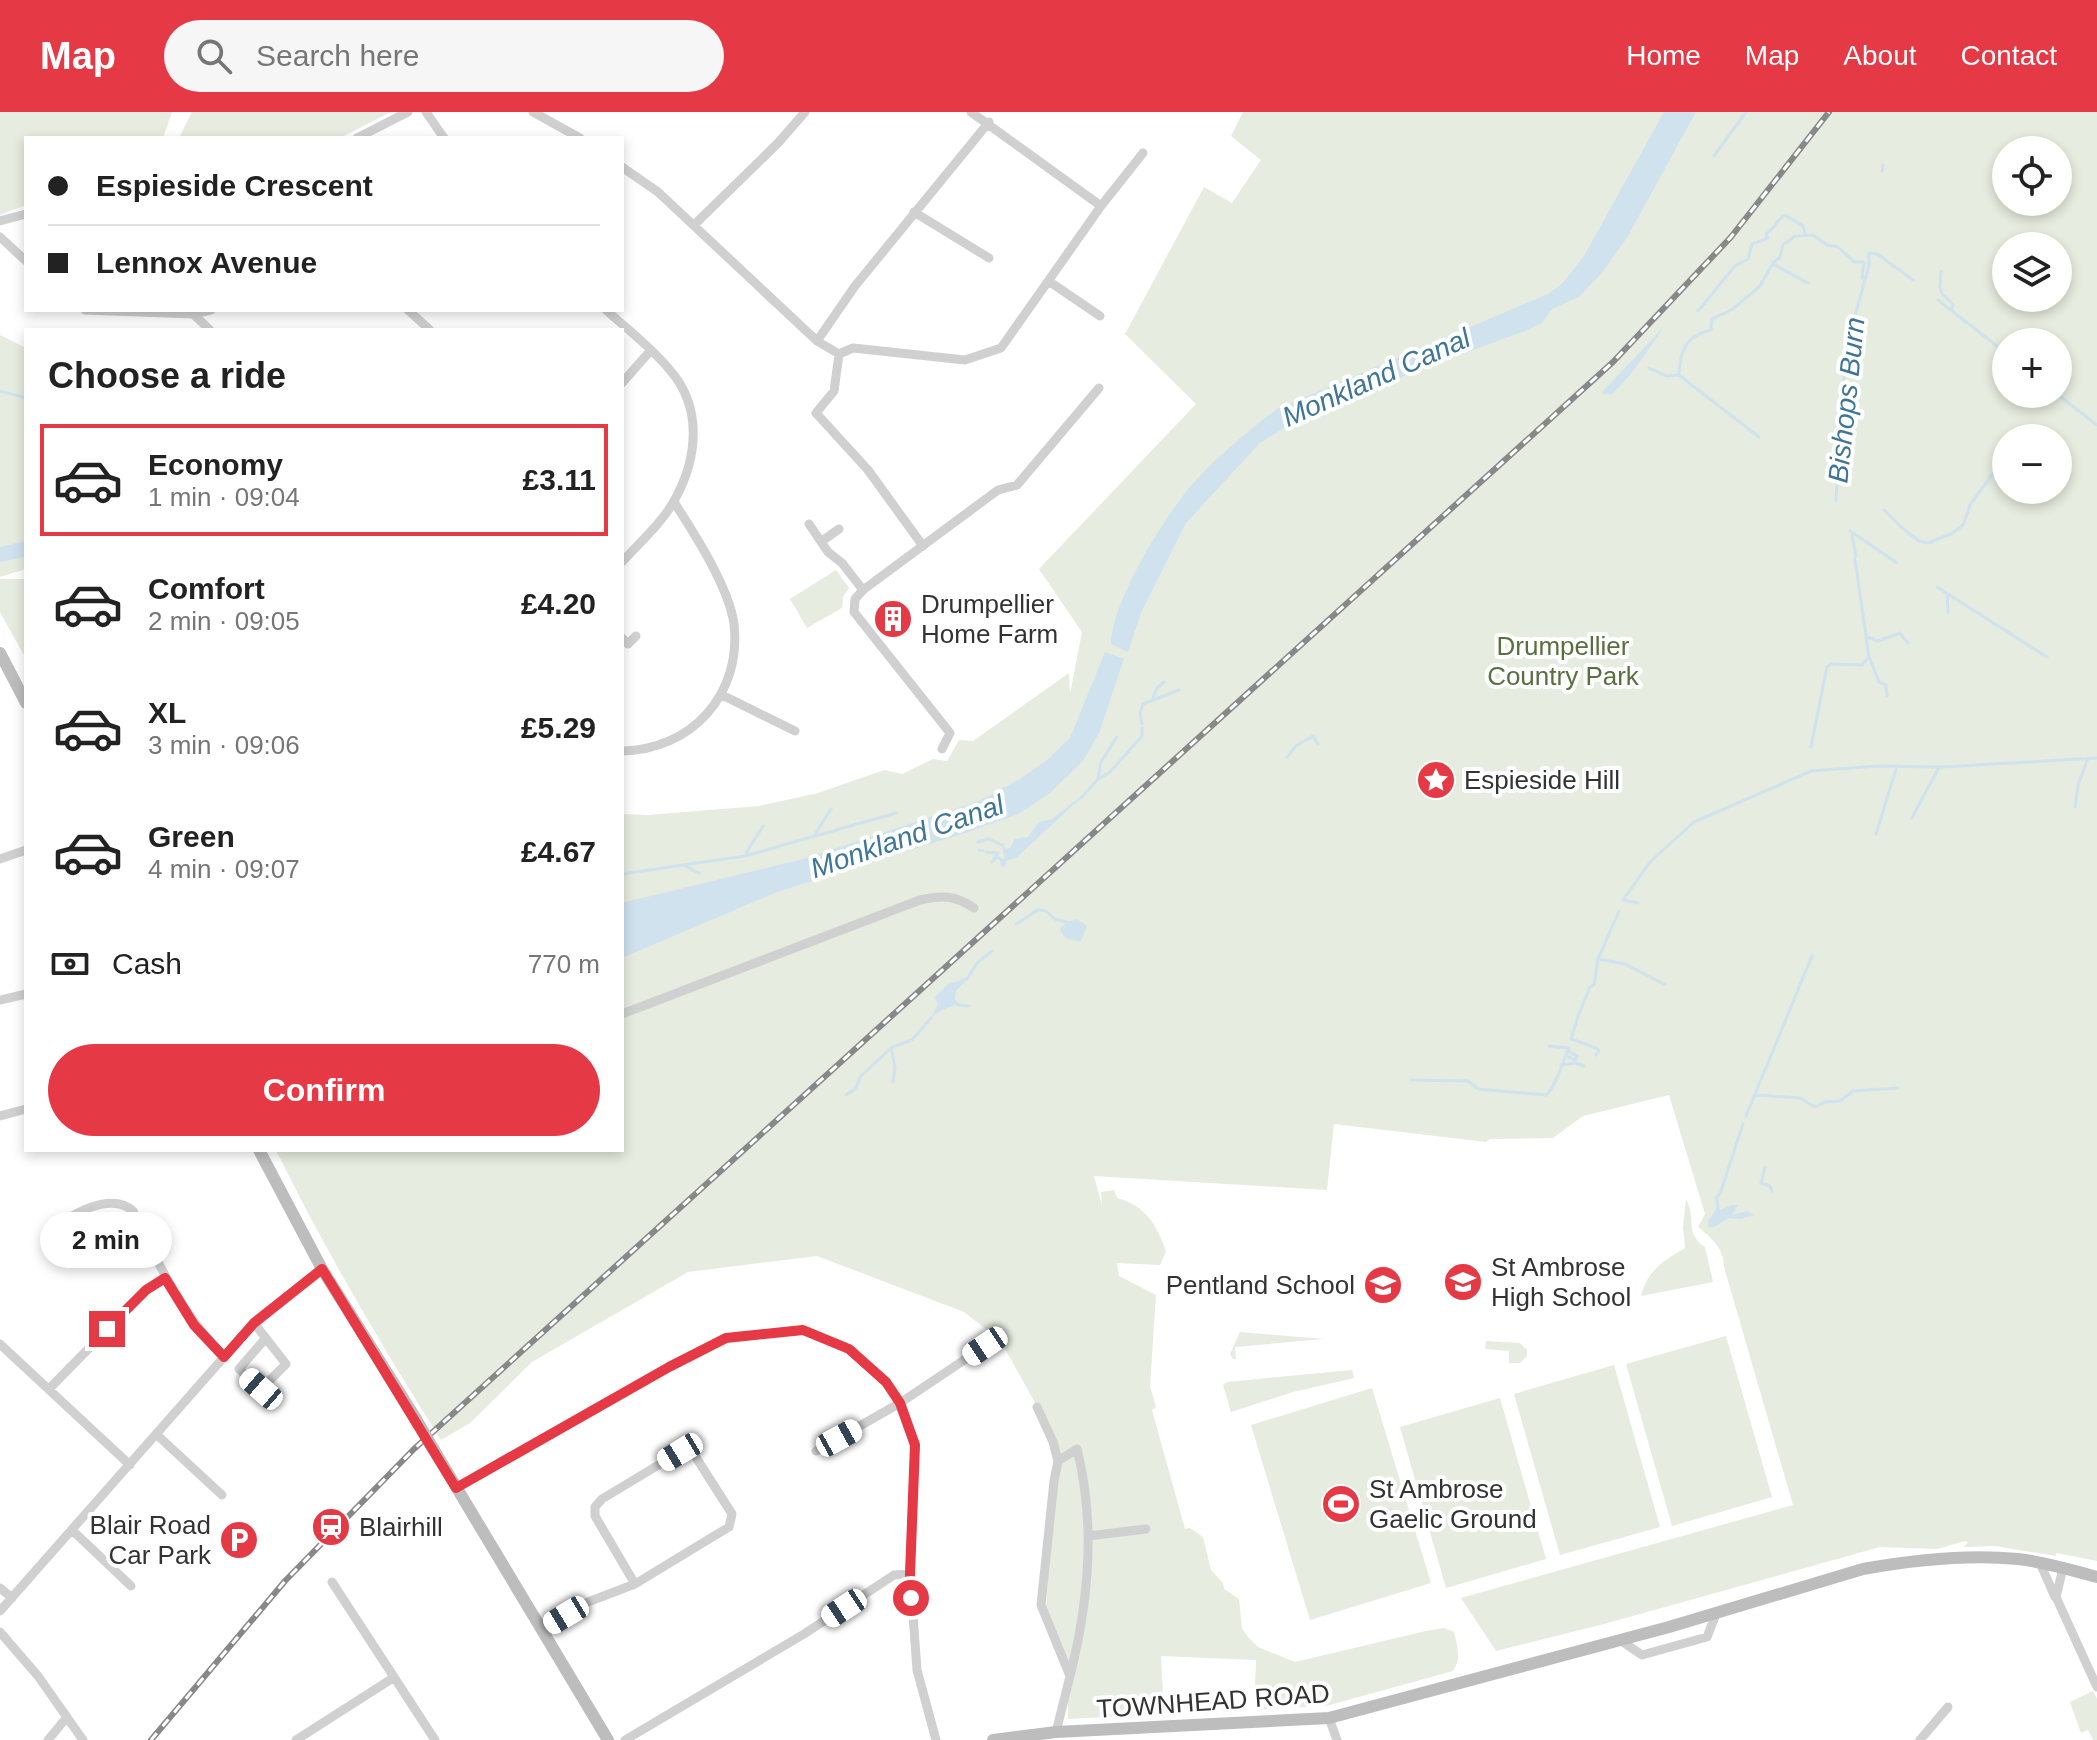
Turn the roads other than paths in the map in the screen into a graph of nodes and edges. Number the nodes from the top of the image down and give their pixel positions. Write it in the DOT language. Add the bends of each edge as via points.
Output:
graph roads {
  1 [pos="408,112"];
  2 [pos="426,112"];
  3 [pos="533,112"];
  4 [pos="805,112"];
  5 [pos="971,112"];
  6 [pos="989,122"];
  7 [pos="361,136"];
  8 [pos="443,136"];
  9 [pos="576,136"];
  10 [pos="1143,153"];
  11 [pos="624,168"];
  12 [pos="1101,206"];
  13 [pos="914,212"];
  14 [pos="24,215"];
  15 [pos="0,221"];
  16 [pos="694,225"];
  17 [pos="0,237"];
  18 [pos="989,258"];
  19 [pos="24,259"];
  20 [pos="1050,282"];
  21 [pos="139,312"];
  22 [pos="202,312"];
  23 [pos="410,312"];
  24 [pos="608,312"];
  25 [pos="193,314"];
  26 [pos="1100,316"];
  27 [pos="208,328"];
  28 [pos="428,328"];
  29 [pos="817,341"];
  30 [pos="651,350"];
  31 [pos="839,354"];
  32 [pos="624,381"];
  33 [pos="1099,388"];
  34 [pos="674,502"];
  35 [pos="809,524"];
  36 [pos="839,529"];
  37 [pos="822,541"];
  38 [pos="923,546"];
  39 [pos="624,560"];
  40 [pos="863,590"];
  41 [pos="636,636"];
  42 [pos="624,645"];
  43 [pos="0,653"];
  44 [pos="722,695"];
  45 [pos="24,699"];
  46 [pos="795,731"];
  47 [pos="942,749"];
  48 [pos="624,751"];
  49 [pos="24,851"];
  50 [pos="0,859"];
  51 [pos="974,908"];
  52 [pos="24,994"];
  53 [pos="1,996"];
  54 [pos="624,1013"];
  55 [pos="24,1110"];
  56 [pos="0,1116"];
  57 [pos="260,1152"];
  58 [pos="68,1232"];
  59 [pos="322,1269"];
  60 [pos="165,1278"];
  61 [pos="254,1323"];
  62 [pos="265,1339"];
  63 [pos="0,1344"];
  64 [pos="985,1346"];
  65 [pos="224,1357"];
  66 [pos="49,1389"];
  67 [pos="900,1403"];
  68 [pos="1037,1407"];
  69 [pos="156,1434"];
  70 [pos="816,1451"];
  71 [pos="1058,1461"];
  72 [pos="130,1465"];
  73 [pos="456,1488"];
  74 [pos="222,1495"];
  75 [pos="1146,1529"];
  76 [pos="72,1530"];
  77 [pos="1088,1536"];
  78 [pos="2040,1563"];
  79 [pos="2063,1568"];
  80 [pos="910,1574"];
  81 [pos="2097,1577"];
  82 [pos="332,1582"];
  83 [pos="635,1584"];
  84 [pos="131,1586"];
  85 [pos="0,1588"];
  86 [pos="2056,1597"];
  87 [pos="12,1598"];
  88 [pos="0,1611"];
  89 [pos="1716,1614"];
  90 [pos="543,1628"];
  91 [pos="0,1632"];
  92 [pos="1620,1640"];
  93 [pos="1070,1676"];
  94 [pos="393,1678"];
  95 [pos="2097,1687"];
  96 [pos="1948,1707"];
  97 [pos="67,1717"];
  98 [pos="1329,1718"];
  99 [pos="1056,1732"];
  100 [pos="1036,1738"];
  101 [pos="48,1740"];
  102 [pos="83,1740"];
  103 [pos="296,1740"];
  104 [pos="435,1740"];
  105 [pos="608,1740"];
  106 [pos="625,1740"];
  107 [pos="936,1740"];
  108 [pos="993,1740"];
  109 [pos="1337,1740"];
  110 [pos="1920,1740"];
  1 -- 7 [label="street"];
  2 -- 8 [label="street"];
  3 -- 9 [label="street"];
  4 -- 16 [label="street"];
  5 -- 6 [label="street"];
  6 -- 12 [label="street"];
  6 -- 13 [label="street"];
  10 -- 12 [label="street"];
  11 -- 16 [label="street"];
  12 -- 20 [label="street"];
  13 -- 18 [label="street"];
  13 -- 29 [label="street"];
  14 -- 15 [label="street"];
  16 -- 29 [label="street"];
  17 -- 19 [label="street"];
  20 -- 26 [label="street"];
  20 -- 31 [label="street" via="1001,348 991,353 965,360 853,348"];
  21 -- 25 [label="street"];
  22 -- 25 [label="street"];
  23 -- 28 [label="street"];
  24 -- 30 [label="street"];
  25 -- 27 [label="street"];
  29 -- 31 [label="street"];
  30 -- 32 [label="street"];
  30 -- 34 [label="street" via="688,399 695,427"];
  31 -- 38 [label="street" via="834,391 816,413 868,470"];
  33 -- 38 [label="street" via="1017,485 998,490"];
  34 -- 39 [label="street"];
  34 -- 44 [label="street" via="710,563 734,622 734,648"];
  35 -- 37 [label="street"];
  36 -- 37 [label="street"];
  37 -- 40 [label="street"];
  38 -- 40 [label="street"];
  40 -- 47 [label="street" via="854,612 950,733"];
  41 -- 42 [label="street"];
  43 -- 45 [label="street"];
  44 -- 46 [label="street"];
  44 -- 48 [label="street" via="697,726 677,739"];
  49 -- 50 [label="street"];
  51 -- 54 [label="street" via="946,896 920,900"];
  52 -- 53 [label="street"];
  55 -- 56 [label="street"];
  57 -- 59 [label="street"];
  58 -- 60 [label="street" via="69,1218 75,1214 112,1202 128,1206"];
  59 -- 61 [label="street"];
  59 -- 73 [label="street, bridge"];
  60 -- 65 [label="street" via="194,1325"];
  60 -- 66 [label="street" via="146,1290"];
  61 -- 62 [label="street"];
  61 -- 65 [label="street"];
  62 -- 62 [label="street" via="239,1369 261,1389 286,1364"];
  63 -- 66 [label="street"];
  64 -- 67 [label="street"];
  65 -- 69 [label="street"];
  66 -- 72 [label="street"];
  67 -- 70 [label="street"];
  67 -- 73 [label="street" via="886,1382 849,1349 803,1330 726,1338"];
  67 -- 80 [label="street" via="915,1445"];
  68 -- 71 [label="street"];
  69 -- 72 [label="street"];
  69 -- 74 [label="street"];
  71 -- 77 [label="street" via="1077,1449"];
  71 -- 93 [label="street" via="1041,1605"];
  72 -- 76 [label="street"];
  73 -- 90 [label="street"];
  75 -- 77 [label="street"];
  76 -- 84 [label="street"];
  76 -- 87 [label="street"];
  77 -- 93 [label="street" via="1087,1594"];
  78 -- 79 [label="street, TOWNHEAD ROAD"];
  78 -- 86 [label="street"];
  78 -- 89 [label="street, TOWNHEAD ROAD" via="1961,1558 1884,1565"];
  79 -- 81 [label="street, TOWNHEAD ROAD"];
  79 -- 86 [label="street"];
  80 -- 106 [label="street" via="894,1575"];
  80 -- 107 [label="street" via="917,1670"];
  82 -- 94 [label="street"];
  83 -- 83 [label="street" via="731,1524 732,1514 692,1451 680,1452 595,1507 595,1516"];
  83 -- 90 [label="street" via="588,1602"];
  85 -- 87 [label="street"];
  86 -- 95 [label="street"];
  87 -- 88 [label="street"];
  89 -- 92 [label="street, TOWNHEAD ROAD"];
  89 -- 92 [label="street" via="1707,1637 1677,1647 1642,1655"];
  90 -- 105 [label="street"];
  91 -- 97 [label="street"];
  92 -- 98 [label="street, TOWNHEAD ROAD"];
  93 -- 99 [label="street"];
  94 -- 103 [label="street"];
  94 -- 104 [label="street"];
  96 -- 110 [label="street"];
  97 -- 101 [label="street"];
  97 -- 102 [label="street"];
  98 -- 99 [label="street, TOWNHEAD ROAD"];
  98 -- 109 [label="street"];
  99 -- 100 [label="street, TOWNHEAD ROAD"];
  100 -- 108 [label="street, TOWNHEAD ROAD"];
}
